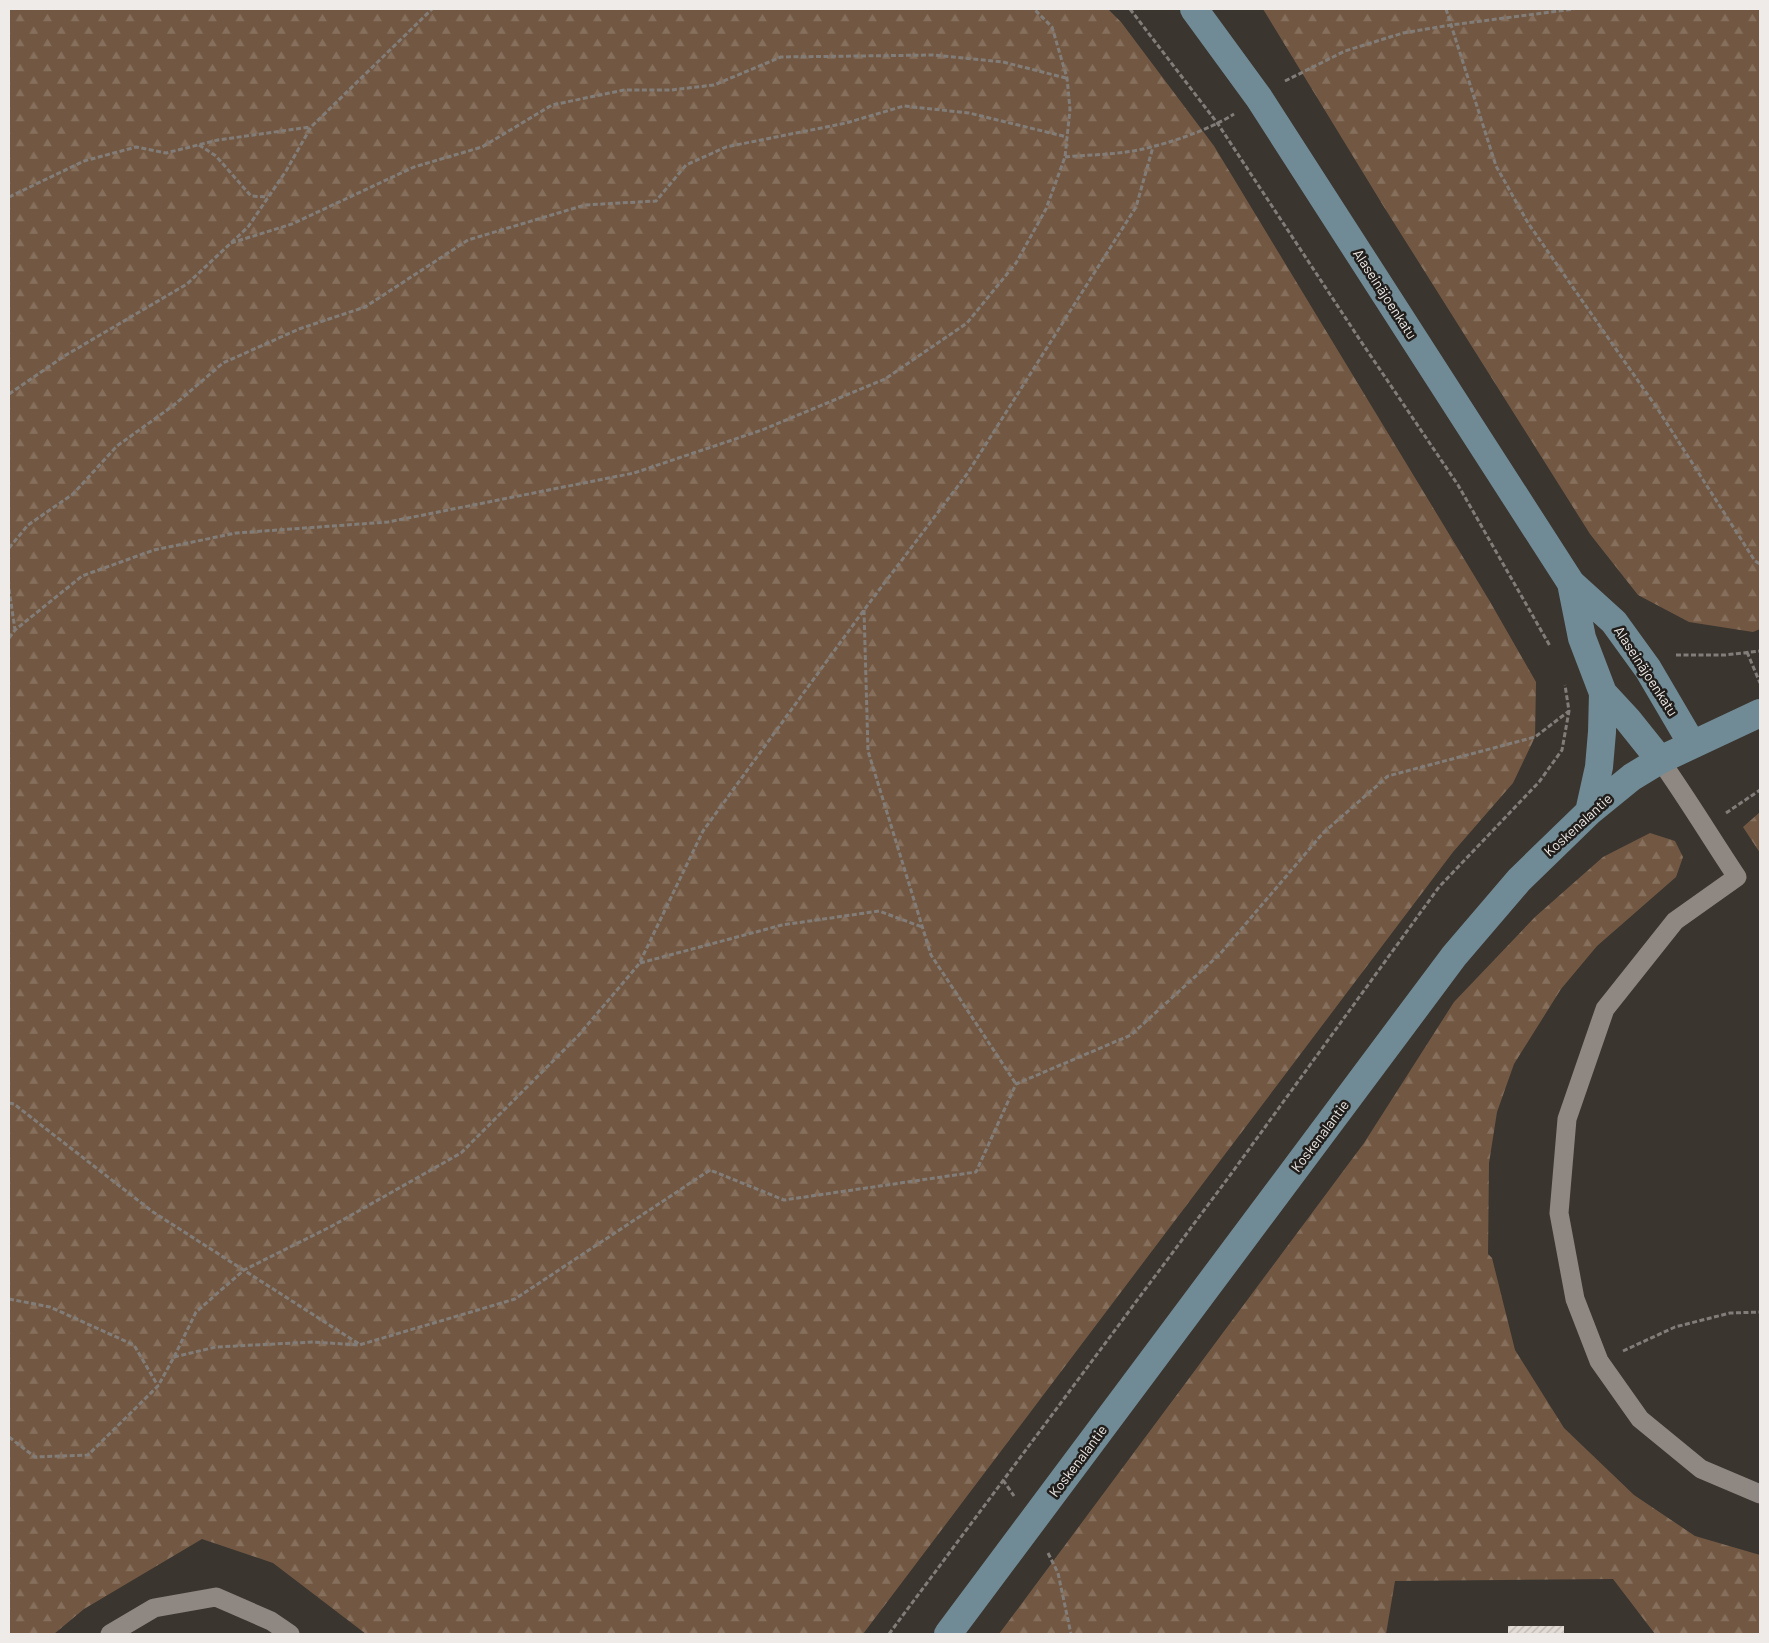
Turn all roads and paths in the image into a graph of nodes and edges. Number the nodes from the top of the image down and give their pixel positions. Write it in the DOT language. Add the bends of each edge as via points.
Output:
graph roads {
  1 [pos="432,9"];
  2 [pos="1034,9"];
  3 [pos="1130,9"];
  4 [pos="1194,9"];
  5 [pos="1446,9"];
  6 [pos="1574,9"];
  7 [pos="1451,25"];
  8 [pos="1067,78"];
  9 [pos="1259,98"];
  10 [pos="1218,124"];
  11 [pos="311,127"];
  12 [pos="1067,136"];
  13 [pos="199,145"];
  14 [pos="1153,147"];
  15 [pos="1065,157"];
  16 [pos="269,197"];
  17 [pos="9,198"];
  18 [pos="231,243"];
  19 [pos="9,394"];
  20 [pos="9,548"];
  21 [pos="1760,564"];
  22 [pos="1570,583"];
  23 [pos="9,589"];
  24 [pos="864,610"];
  25 [pos="16,630"];
  26 [pos="9,638"];
  27 [pos="1553,650"];
  28 [pos="1760,651"];
  29 [pos="1747,652"];
  30 [pos="1648,669"];
  31 [pos="1760,683"];
  32 [pos="1564,684"];
  33 [pos="1603,693"];
  34 [pos="1568,712"];
  35 [pos="1760,712"];
  36 [pos="1692,744"];
  37 [pos="1660,760"];
  38 [pos="1760,790"];
  39 [pos="1589,812"];
  40 [pos="1704,828"];
  41 [pos="922,927"];
  42 [pos="639,964"];
  43 [pos="1016,1084"];
  44 [pos="9,1103"];
  45 [pos="244,1270"];
  46 [pos="9,1299"];
  47 [pos="1760,1312"];
  48 [pos="359,1345"];
  49 [pos="174,1357"];
  50 [pos="1600,1361"];
  51 [pos="158,1386"];
  52 [pos="9,1437"];
  53 [pos="1760,1494"];
  54 [pos="110,1634"];
  55 [pos="290,1634"];
  56 [pos="889,1634"];
  57 [pos="948,1634"];
  1 -- 11 [label="path"];
  2 -- 8 [label="path" via="1052,27"];
  3 -- 10 [label="path"];
  4 -- 9 [label="street, Alaseinäjoenkatu"];
  5 -- 7 [label="path"];
  6 -- 7 [label="path"];
  7 -- 9 [label="path" via="1403,33 1345,51 1286,80"];
  7 -- 21 [label="path" via="1496,166 1528,223"];
  8 -- 12 [label="path" via="1070,109"];
  8 -- 18 [label="path" via="1003,62 933,55 781,57 714,85 671,90 624,90 552,105 482,147 414,167 292,224"];
  9 -- 10 [label="path"];
  9 -- 22 [label="street, Alaseinäjoenkatu"];
  10 -- 14 [label="path"];
  10 -- 27 [label="path" via="1458,485"];
  11 -- 13 [label="path"];
  11 -- 16 [label="path"];
  12 -- 15 [label="path"];
  12 -- 20 [label="path" via="969,113 904,106 846,123 726,147 686,165 656,201 585,205 468,240 366,307 298,329 223,363 117,446 73,494 28,525"];
  13 -- 16 [label="path" via="216,156 251,196"];
  13 -- 17 [label="path" via="166,153 136,148 84,161"];
  14 -- 15 [label="path"];
  14 -- 24 [label="path" via="1136,207 968,474"];
  15 -- 25 [label="path" via="1046,209 1016,263 968,323 885,379 762,430 634,473 388,522 236,533 154,550 82,576"];
  16 -- 18 [label="path" via="248,227"];
  18 -- 19 [label="path" via="187,284 66,355"];
  22 -- 30 [label="street, Alaseinäjoenkatu" via="1614,622"];
  22 -- 33 [label="street, Alaseinäjoenkatu" via="1582,638"];
  23 -- 25 [label="path"];
  24 -- 41 [label="path" via="868,751"];
  24 -- 42 [label="path" via="703,831"];
  25 -- 26 [label="path"];
  28 -- 29 [label="path"];
  29 -- 30 [label="path" via="1673,656"];
  29 -- 31 [label="path"];
  30 -- 36 [label="street, Alaseinäjoenkatu"];
  32 -- 34 [label="path"];
  33 -- 34 [label="path"];
  33 -- 37 [label="street, Alaseinäjoenkatu"];
  33 -- 39 [label="street, Alaseinäjoenkatu" via="1599,767"];
  34 -- 43 [label="path" via="1534,737 1388,776 1323,833 1220,954 1131,1035"];
  34 -- 56 [label="path" via="1562,750 1539,782 1439,887 1231,1174"];
  35 -- 36 [label="street, Koskenalantie"];
  36 -- 37 [label="street, Koskenalantie"];
  37 -- 39 [label="street, Koskenalantie" via="1632,777"];
  37 -- 40 [label="lane"];
  38 -- 40 [label="path"];
  39 -- 57 [label="street, Koskenalantie" via="1519,880 1454,956"];
  40 -- 50 [label="lane" via="1737,877 1675,921 1605,1009 1567,1119 1560,1213 1574,1299"];
  41 -- 42 [label="path" via="879,911 782,925"];
  41 -- 43 [label="path" via="931,955"];
  42 -- 45 [label="path" via="578,1036 461,1153 332,1226"];
  43 -- 48 [label="path" via="976,1172 784,1200 710,1170 515,1299"];
  44 -- 45 [label="path" via="153,1212"];
  45 -- 48 [label="path"];
  45 -- 49 [label="path" via="196,1312"];
  46 -- 51 [label="path" via="50,1307 134,1345"];
  47 -- 50 [label="path" via="1730,1313 1675,1327"];
  48 -- 49 [label="path" via="313,1342 216,1347"];
  49 -- 51 [label="path"];
  50 -- 53 [label="lane" via="1640,1419 1701,1469"];
  51 -- 52 [label="path" via="88,1455 35,1457"];
  54 -- 55 [label="lane" via="154,1608 216,1597 271,1621"];
}
